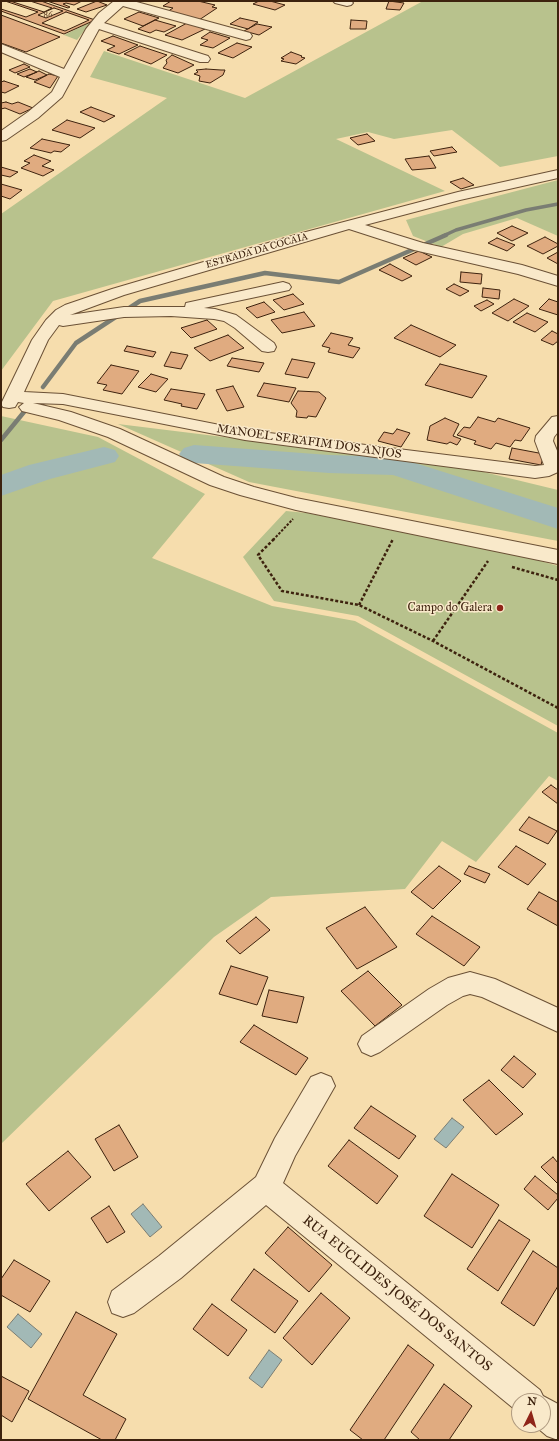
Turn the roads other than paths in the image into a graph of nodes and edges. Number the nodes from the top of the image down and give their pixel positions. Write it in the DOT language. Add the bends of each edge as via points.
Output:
graph roads {
  1 [pos="121,1"];
  2 [pos="96,24"];
  3 [pos="246,36"];
  4 [pos="1,48"];
  5 [pos="204,59"];
  6 [pos="67,75"];
  7 [pos="1,137"];
  8 [pos="558,174"];
  9 [pos="350,226"];
  10 [pos="558,281"];
  11 [pos="283,287"];
  12 [pos="171,311"];
  13 [pos="52,323"];
  14 [pos="268,347"];
  15 [pos="8,400"];
  16 [pos="558,421"];
  17 [pos="553,557"];
  18 [pos="558,1020"];
  19 [pos="371,1044"];
  20 [pos="321,1086"];
  21 [pos="266,1187"];
  22 [pos="124,1302"];
  23 [pos="519,1393"];
  1 -- 2 [label="street"];
  1 -- 3 [label="street"];
  2 -- 5 [label="street"];
  2 -- 6 [label="street"];
  4 -- 6 [label="street"];
  6 -- 7 [label="street" via="51,100"];
  8 -- 9 [label="street, ESTRADA DA COCAIA" via="458,196"];
  9 -- 10 [label="street" via="419,247 498,264"];
  9 -- 13 [label="street, ESTRADA DA COCAIA" via="307,236 88,301 62,313"];
  11 -- 12 [label="street"];
  12 -- 13 [label="street" via="124,312"];
  12 -- 14 [label="street" via="215,314 230,318"];
  13 -- 15 [label="street, ESTRADA DA COCAIA"];
  15 -- 16 [label="street, MANOEL SERAFIM DOS ANJOS" via="71,400 252,436 535,472 553,467 544,441 545,436"];
  15 -- 17 [label="street" via="114,433 217,481 247,491 296,504"];
  18 -- 19 [label="street" via="486,987 470,983 457,986 438,997"];
  20 -- 21 [label="street"];
  21 -- 22 [label="street"];
  21 -- 23 [label="street, RUA EUCLIDES JOSÉ DOS SANTOS"];
}
